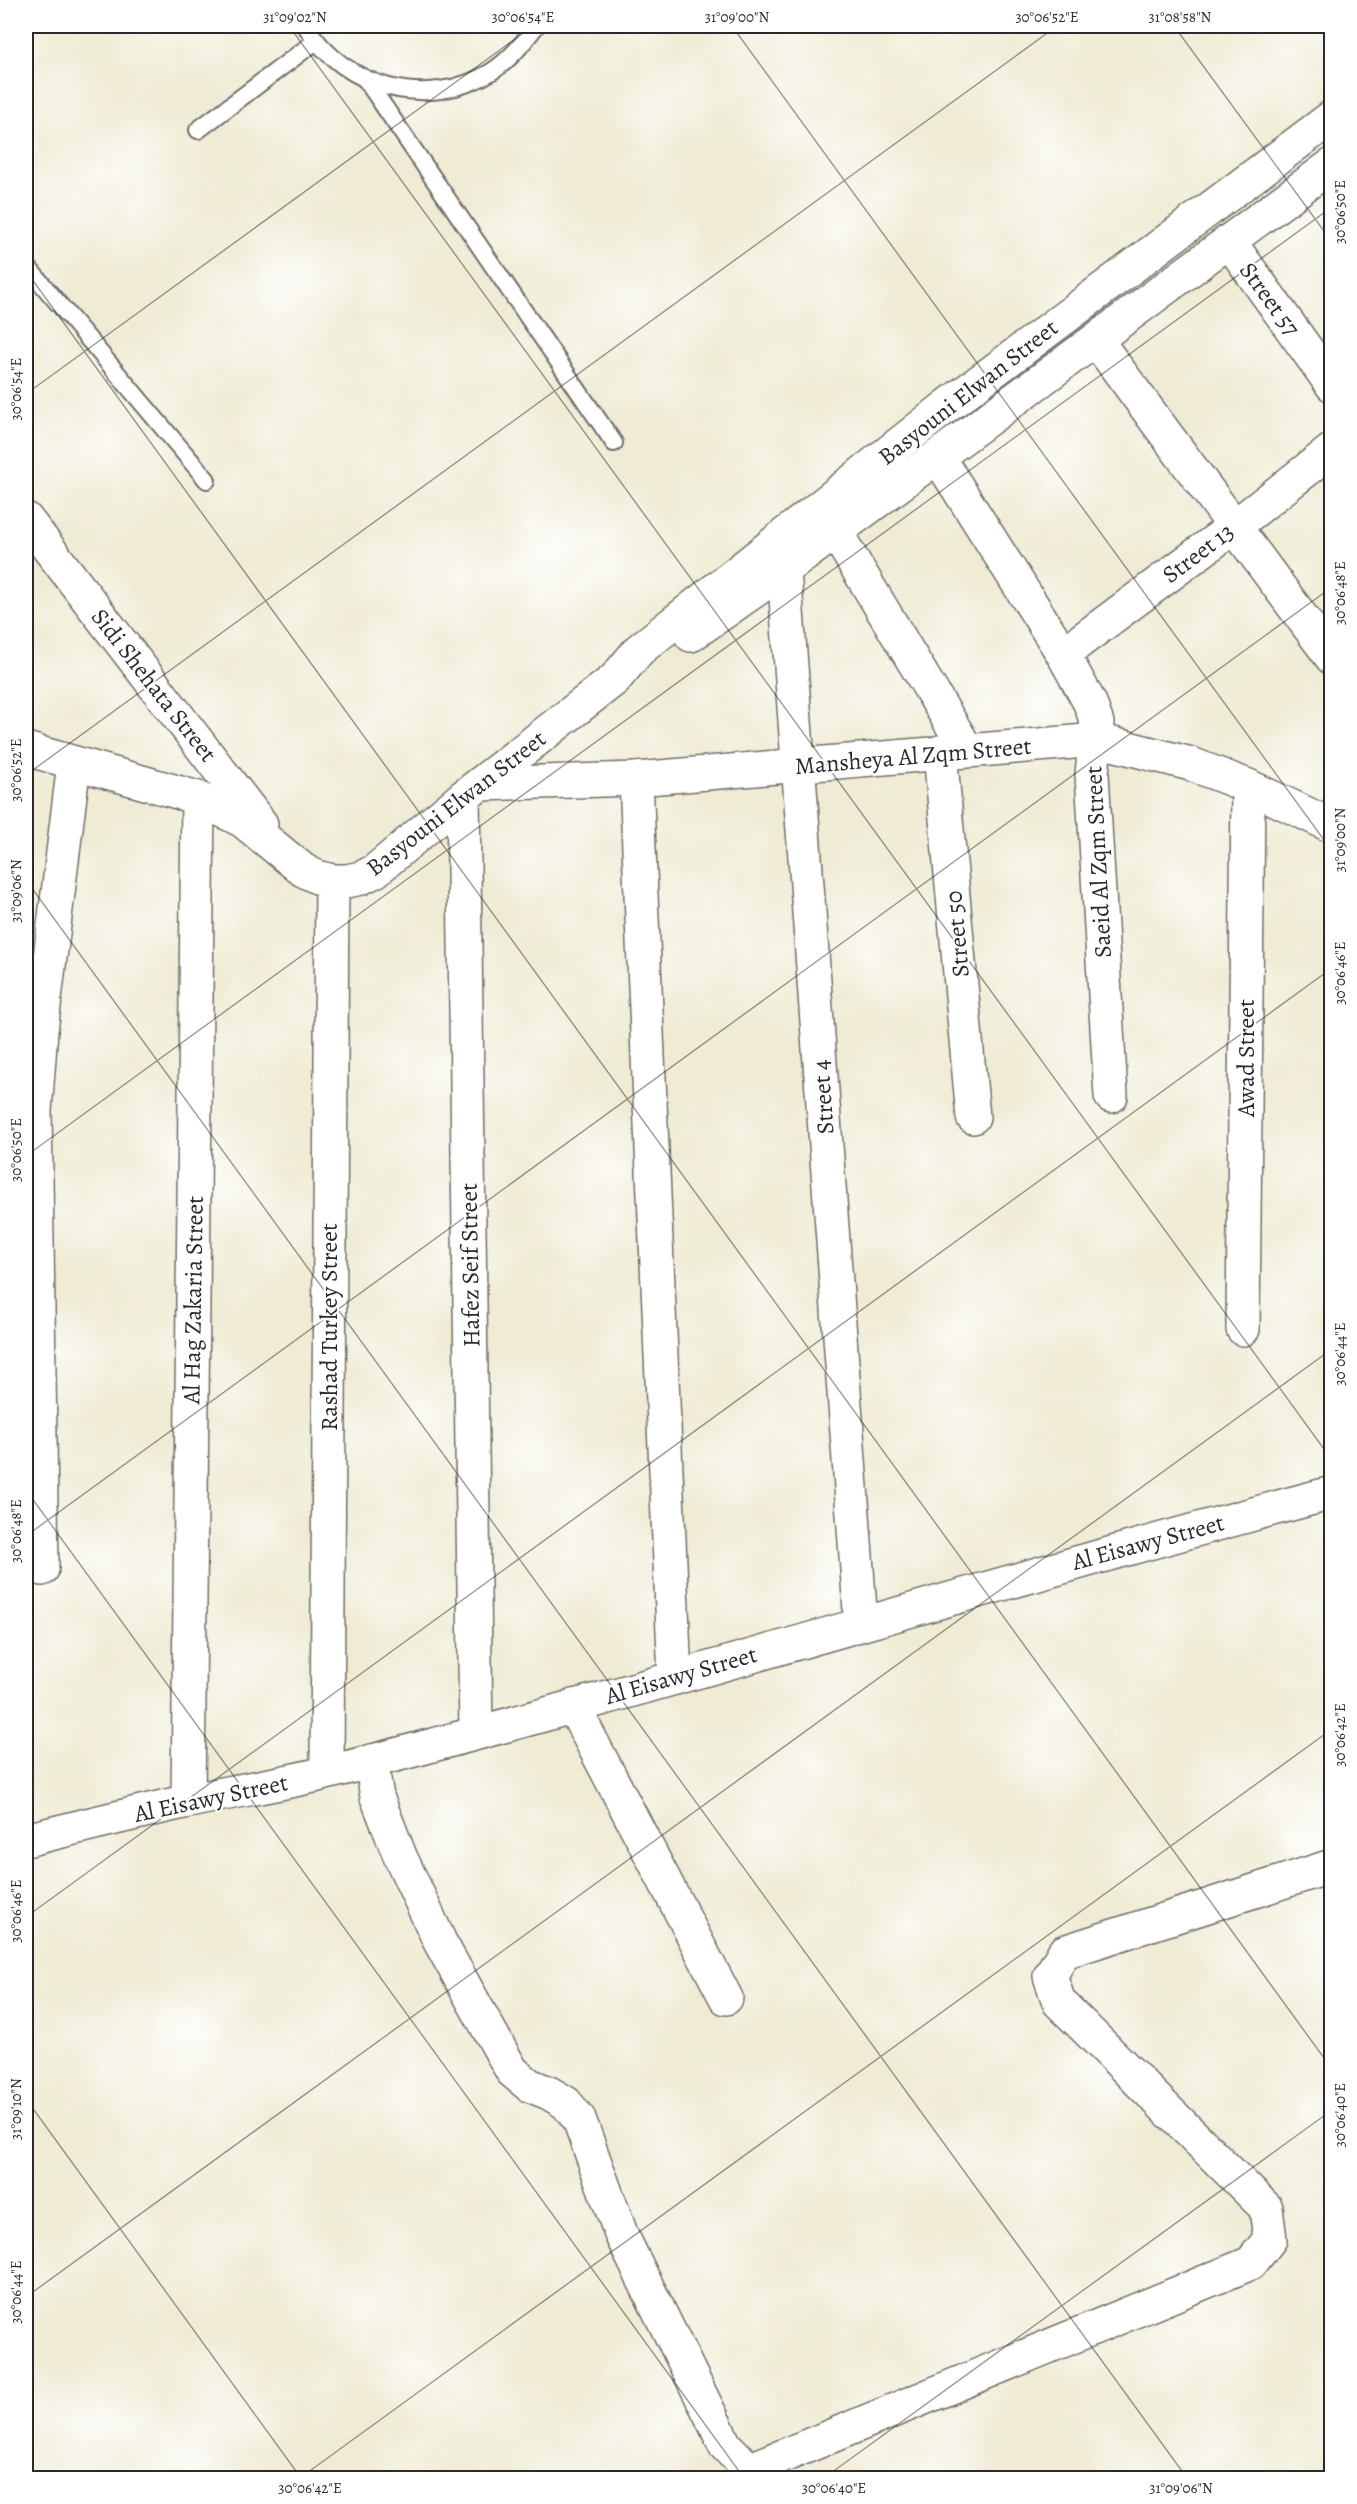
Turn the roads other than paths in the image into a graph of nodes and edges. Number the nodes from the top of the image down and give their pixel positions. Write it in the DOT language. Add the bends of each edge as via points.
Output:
graph roads {
  1 [pos="306,26"];
  2 [pos="536,26"];
  3 [pos="316,41"];
  4 [pos="366,80"];
  5 [pos="1332,117"];
  6 [pos="198,130"];
  7 [pos="1332,165"];
  8 [pos="1229,242"];
  9 [pos="26,265"];
  10 [pos="1096,340"];
  11 [pos="1332,385"];
  12 [pos="614,443"];
  13 [pos="1332,450"];
  14 [pos="938,457"];
  15 [pos="207,480"];
  16 [pos="26,519"];
  17 [pos="1235,526"];
  18 [pos="835,531"];
  19 [pos="784,570"];
  20 [pos="1063,654"];
  21 [pos="1332,658"];
  22 [pos="615,679"];
  23 [pos="1097,740"];
  24 [pos="26,749"];
  25 [pos="954,751"];
  26 [pos="74,763"];
  27 [pos="799,766"];
  28 [pos="636,779"];
  29 [pos="1248,786"];
  30 [pos="472,791"];
  31 [pos="198,798"];
  32 [pos="1325,813"];
  33 [pos="282,852"];
  34 [pos="332,881"];
  35 [pos="1111,1096"];
  36 [pos="973,1117"];
  37 [pos="1243,1329"];
  38 [pos="1332,1493"];
  39 [pos="42,1569"];
  40 [pos="861,1624"];
  41 [pos="675,1678"];
  42 [pos="573,1706"];
  43 [pos="476,1733"];
  44 [pos="371,1761"];
  45 [pos="327,1772"];
  46 [pos="188,1802"];
  47 [pos="26,1840"];
  48 [pos="1332,1866"];
  49 [pos="726,1998"];
  50 [pos="753,2474"];
  1 -- 3 [label="lane"];
  2 -- 4 [label="lane" via="517,51 491,72 462,85 430,92 398,90"];
  3 -- 4 [label="lane" via="338,64"];
  3 -- 6 [label="lane"];
  4 -- 12 [label="lane"];
  5 -- 22 [label="street, Basyouni Elwan Street" via="947,406 639,650"];
  7 -- 8 [label="street, Basyouni Elwan Street"];
  8 -- 10 [label="street, Basyouni Elwan Street"];
  8 -- 11 [label="street, Street 57"];
  9 -- 15 [label="lane"];
  10 -- 14 [label="street, Basyouni Elwan Street"];
  10 -- 17 [label="street"];
  13 -- 17 [label="street, Street 13"];
  14 -- 18 [label="street, Basyouni Elwan Street"];
  14 -- 20 [label="street, Saeid Al Zqm Street"];
  16 -- 33 [label="street, Sidi Shehata Street"];
  17 -- 20 [label="street, Street 13"];
  17 -- 21 [label="street"];
  18 -- 19 [label="street, Basyouni Elwan Street"];
  18 -- 25 [label="street"];
  19 -- 22 [label="street, Basyouni Elwan Street" via="639,671"];
  19 -- 27 [label="street, Street 4"];
  20 -- 23 [label="street, Saeid Al Zqm Street" via="1090,703 1097,723"];
  22 -- 30 [label="street, Basyouni Elwan Street"];
  23 -- 25 [label="street, Mansheya Al Zqm Street"];
  23 -- 29 [label="street, Mansheya Al Zqm Street" via="1191,765"];
  23 -- 35 [label="street, Saeid Al Zqm Street" via="1092,774"];
  24 -- 26 [label="street, Basyouni Elwan Street"];
  25 -- 27 [label="street, Mansheya Al Zqm Street"];
  25 -- 36 [label="street, Street 50"];
  26 -- 31 [label="street, Basyouni Elwan Street"];
  26 -- 39 [label="street" via="35,1111"];
  27 -- 28 [label="street, Mansheya Al Zqm Street"];
  27 -- 40 [label="street, Street 4"];
  28 -- 30 [label="street, Mansheya Al Zqm Street"];
  28 -- 41 [label="street"];
  29 -- 32 [label="street, Mansheya Al Zqm Street"];
  29 -- 37 [label="street, Awad Street"];
  30 -- 34 [label="street, Basyouni Elwan Street" via="375,871 361,878"];
  30 -- 43 [label="street, Hafez Seif Street"];
  31 -- 33 [label="street, Basyouni Elwan Street" via="243,821"];
  31 -- 46 [label="street, Al Hag Zakaria Street"];
  33 -- 34 [label="street, Basyouni Elwan Street" via="303,870"];
  34 -- 45 [label="street, Rashad Turkey Street"];
  38 -- 40 [label="street, Al Eisawy Street"];
  40 -- 41 [label="street, Al Eisawy Street"];
  41 -- 42 [label="street, Al Eisawy Street"];
  42 -- 43 [label="street, Al Eisawy Street"];
  42 -- 49 [label="street"];
  43 -- 44 [label="street, Al Eisawy Street"];
  44 -- 45 [label="street, Al Eisawy Street"];
  44 -- 50 [label="street" via="378,1797 400,1856 440,1942 512,2071 529,2085 566,2103 579,2119 626,2244 725,2445"];
  45 -- 46 [label="street, Al Eisawy Street"];
  46 -- 47 [label="street, Al Eisawy Street"];
  48 -- 50 [label="street" via="1065,1952 1050,1976 1059,2002 1266,2208 1270,2240 1251,2263"];
}
